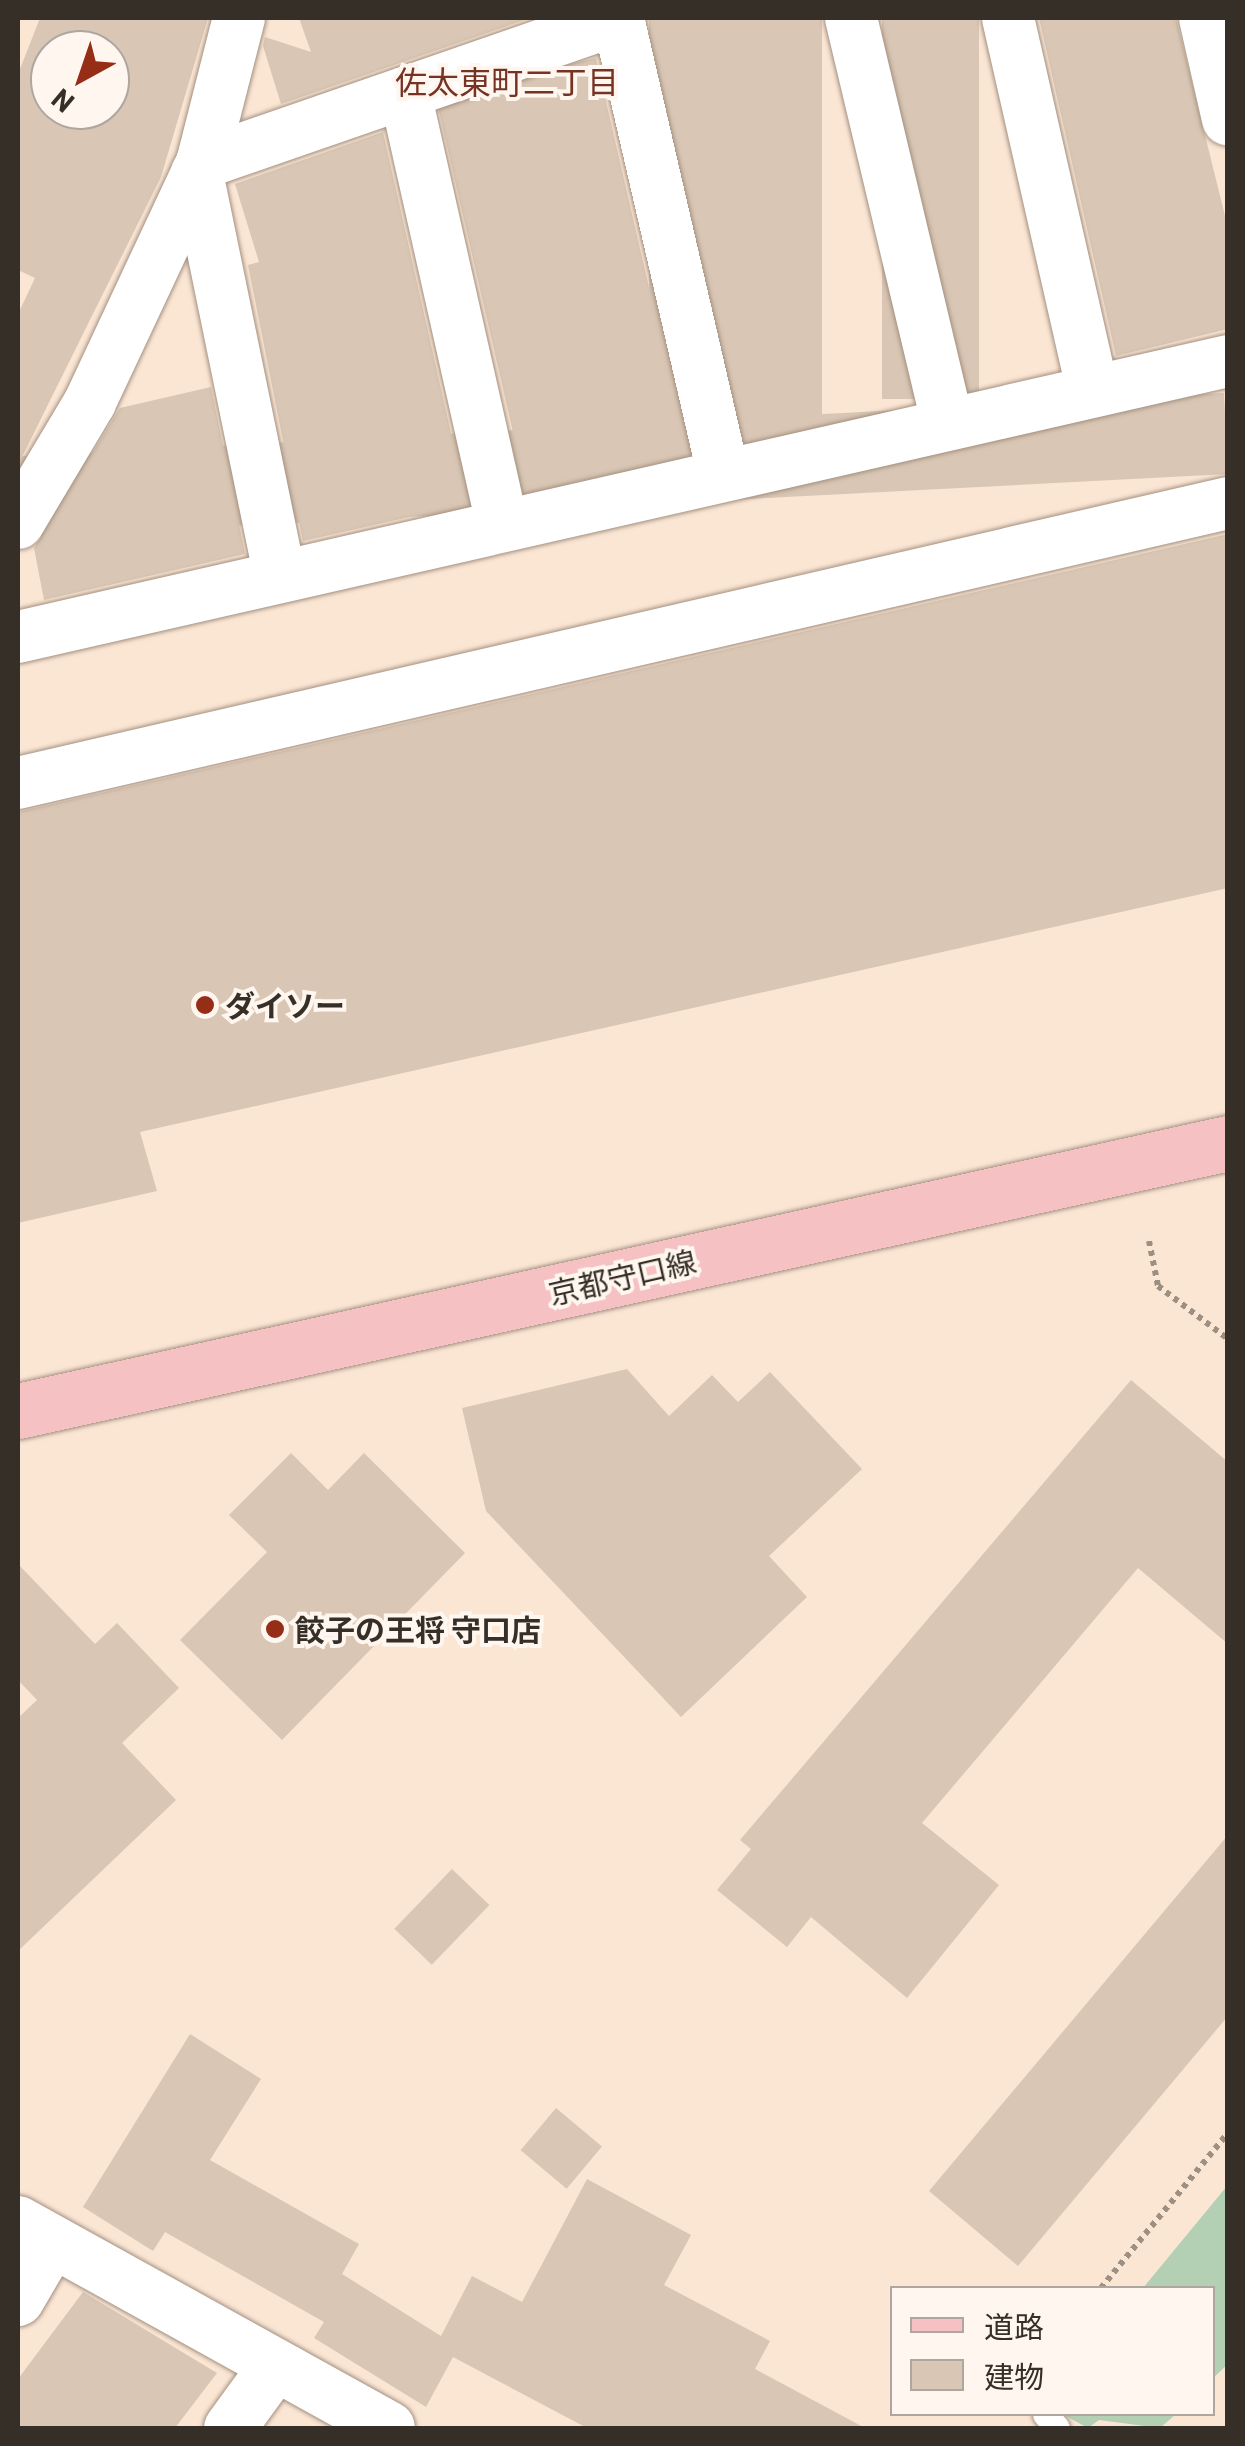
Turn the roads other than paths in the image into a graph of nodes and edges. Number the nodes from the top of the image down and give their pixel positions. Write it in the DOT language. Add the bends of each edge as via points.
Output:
graph roads {
  1 [pos="239,18"];
  2 [pos="619,18"];
  3 [pos="851,18"];
  4 [pos="1008,18"];
  5 [pos="1205,18"];
  6 [pos="405,93"];
  7 [pos="1228,119"];
  8 [pos="199,168"];
  9 [pos="1228,361"];
  10 [pos="1092,387"];
  11 [pos="947,420"];
  12 [pos="723,472"];
  13 [pos="1228,503"];
  14 [pos="18,524"];
  15 [pos="502,524"];
  16 [pos="280,576"];
  17 [pos="18,637"];
  18 [pos="18,782"];
  19 [pos="1228,1143"];
  20 [pos="18,1412"];
  21 [pos="35,2232"];
  22 [pos="18,2300"];
  23 [pos="273,2368"];
  24 [pos="230,2428"];
  25 [pos="390,2428"];
  1 -- 8 [label="street"];
  2 -- 6 [label="street"];
  2 -- 12 [label="street"];
  3 -- 11 [label="street"];
  4 -- 10 [label="street"];
  5 -- 7 [label="street"];
  6 -- 8 [label="street"];
  6 -- 15 [label="street"];
  8 -- 14 [label="street" via="90,402"];
  8 -- 16 [label="street"];
  9 -- 10 [label="street"];
  10 -- 11 [label="street"];
  11 -- 12 [label="street"];
  12 -- 15 [label="street"];
  13 -- 18 [label="street"];
  15 -- 16 [label="street"];
  16 -- 17 [label="street"];
  19 -- 20 [label="main road, 京都守口線"];
  21 -- 22 [label="street"];
  21 -- 23 [label="street"];
  23 -- 24 [label="street"];
  23 -- 25 [label="street"];
}
